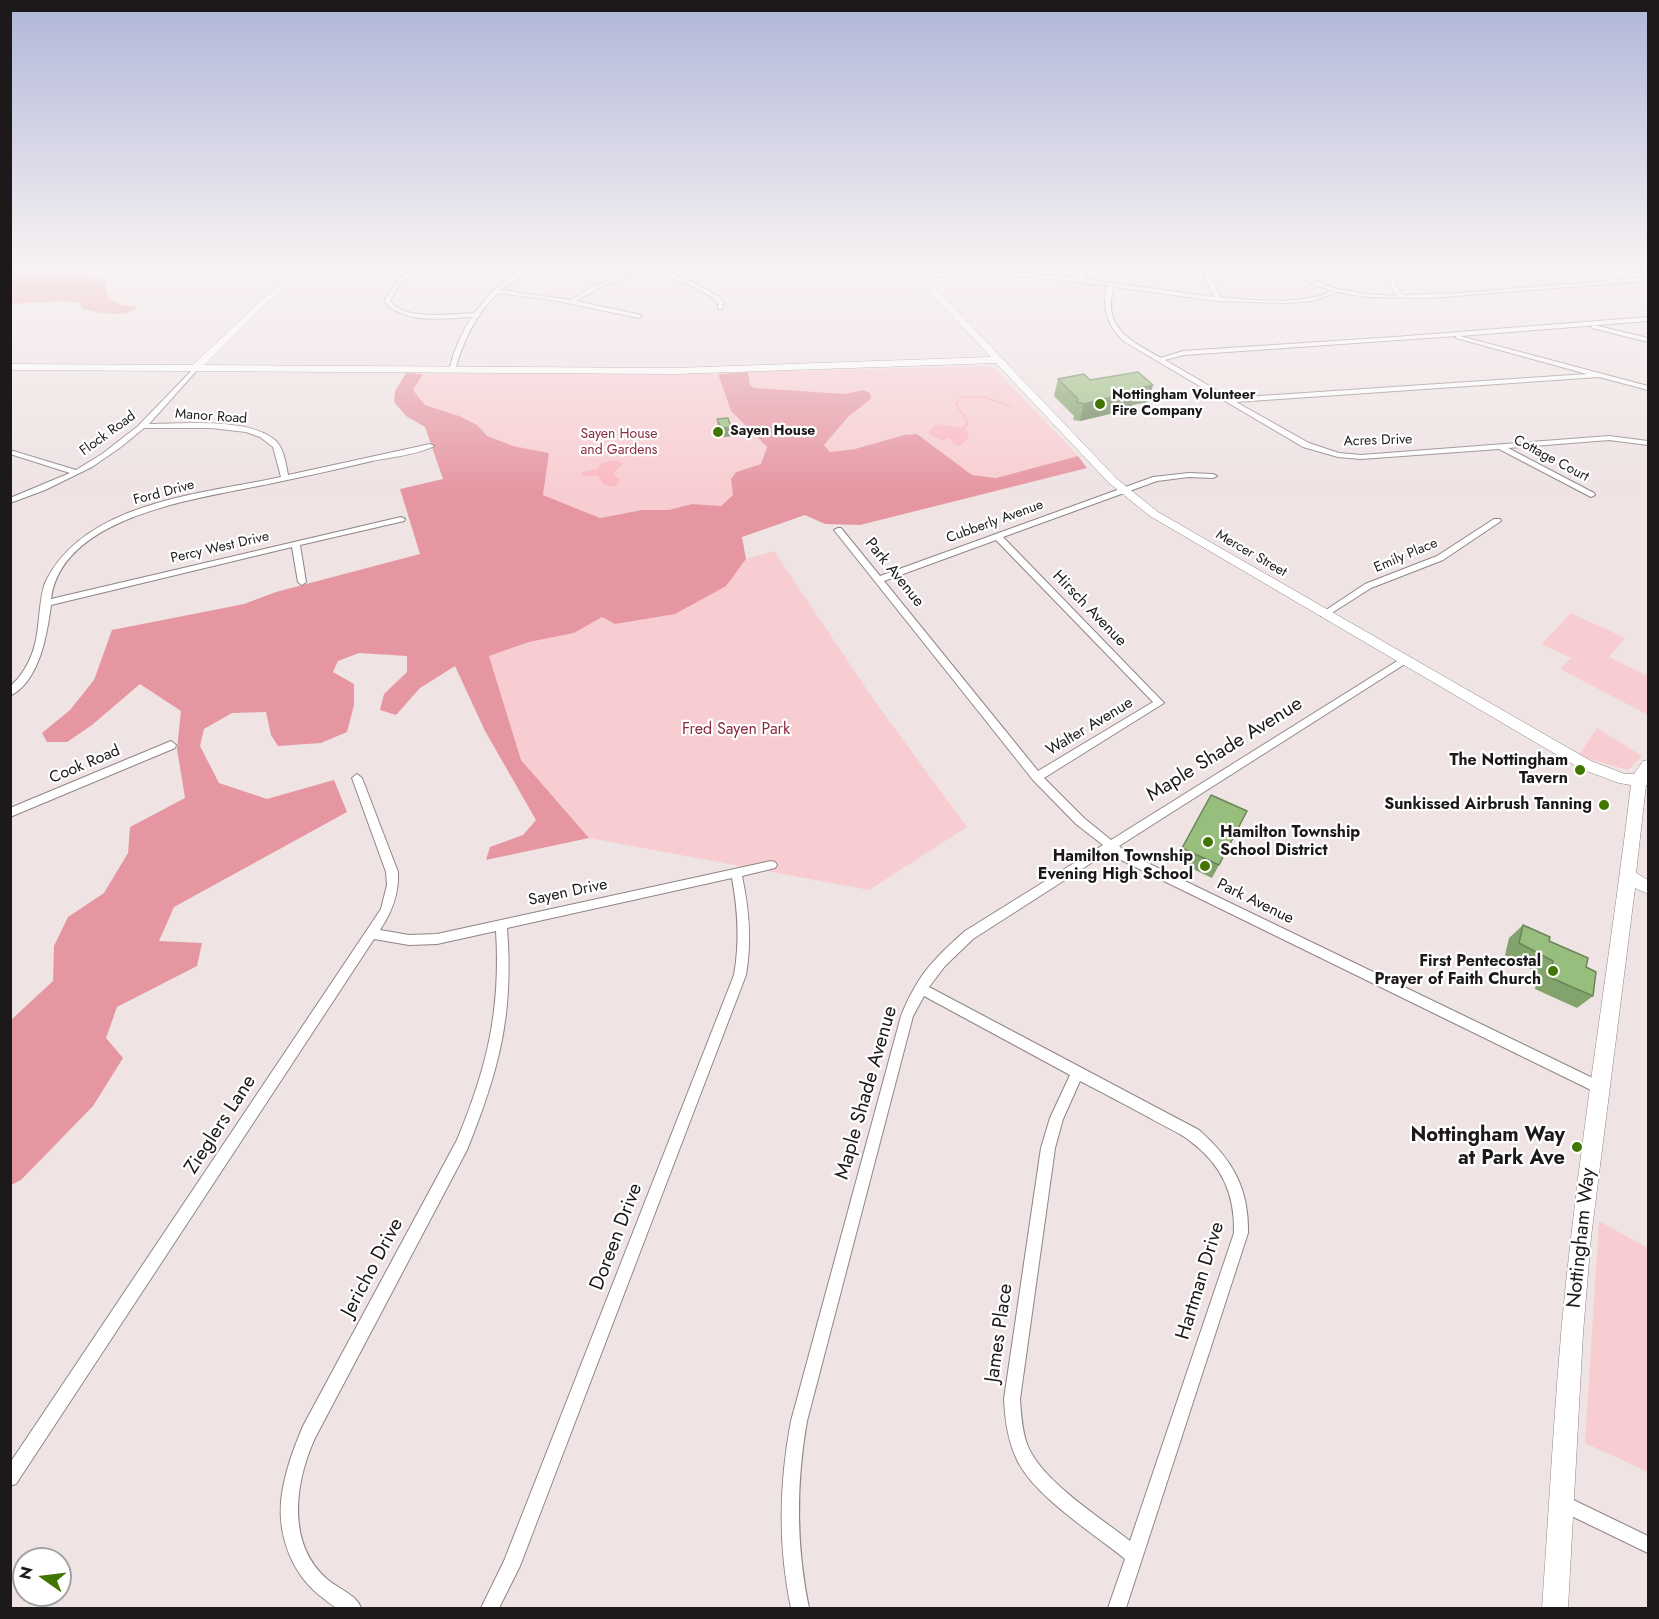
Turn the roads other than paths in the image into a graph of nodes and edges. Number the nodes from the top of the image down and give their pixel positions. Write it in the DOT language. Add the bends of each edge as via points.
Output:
graph roads {
  1 [pos="221,343"];
  2 [pos="460,343"];
  3 [pos="981,343"];
  4 [pos="1130,343"];
  5 [pos="1331,343"];
  6 [pos="1478,343"];
  7 [pos="997,360"];
  8 [pos="1160,360"];
  9 [pos="10,367"];
  10 [pos="196,368"];
  11 [pos="452,370"];
  12 [pos="1598,375"];
  13 [pos="1648,388"];
  14 [pos="1229,400"];
  15 [pos="142,426"];
  16 [pos="1648,443"];
  17 [pos="1499,446"];
  18 [pos="430,447"];
  19 [pos="10,452"];
  20 [pos="76,472"];
  21 [pos="1213,476"];
  22 [pos="285,478"];
  23 [pos="1122,490"];
  24 [pos="1591,495"];
  25 [pos="10,501"];
  26 [pos="401,519"];
  27 [pos="1497,521"];
  28 [pos="838,530"];
  29 [pos="997,536"];
  30 [pos="296,544"];
  31 [pos="878,580"];
  32 [pos="302,582"];
  33 [pos="46,603"];
  34 [pos="1324,614"];
  35 [pos="1405,660"];
  36 [pos="10,693"];
  37 [pos="1159,703"];
  38 [pos="171,745"];
  39 [pos="1645,775"];
  40 [pos="1037,777"];
  41 [pos="357,778"];
  42 [pos="10,813"];
  43 [pos="1110,846"];
  44 [pos="771,865"];
  45 [pos="736,873"];
  46 [pos="1628,876"];
  47 [pos="1648,888"];
  48 [pos="501,925"];
  49 [pos="371,933"];
  50 [pos="920,988"];
  51 [pos="1078,1072"];
  52 [pos="1600,1088"];
  53 [pos="10,1478"];
  54 [pos="1560,1501"];
  55 [pos="1648,1545"];
  56 [pos="1134,1555"];
  57 [pos="352,1608"];
  58 [pos="490,1608"];
  59 [pos="801,1608"];
  60 [pos="1117,1608"];
  61 [pos="1555,1608"];
  1 -- 10 [label="street, Flock Road"];
  2 -- 11 [label="street"];
  3 -- 7 [label="street, Mercer Street"];
  4 -- 8 [label="street, Acres Drive"];
  5 -- 8 [label="street" via="1183,352"];
  6 -- 12 [label="street"];
  7 -- 11 [label="street" via="675,371"];
  7 -- 23 [label="street, Mercer Street"];
  8 -- 14 [label="street, Acres Drive"];
  9 -- 10 [label="street"];
  10 -- 11 [label="street"];
  10 -- 15 [label="street, Flock Road"];
  12 -- 13 [label="street"];
  12 -- 14 [label="street"];
  14 -- 17 [label="street, Acres Drive" via="1306,445 1338,455 1361,457"];
  15 -- 20 [label="street, Flock Road"];
  15 -- 22 [label="street, Manor Road" via="228,427 259,434 278,449"];
  16 -- 17 [label="street, Acres Drive" via="1609,438"];
  17 -- 24 [label="street, Cottage Court"];
  18 -- 22 [label="street, Ford Drive"];
  19 -- 20 [label="street"];
  20 -- 25 [label="street, Flock Road"];
  21 -- 23 [label="street, Cubberly Avenue" via="1156,478"];
  22 -- 33 [label="street, Ford Drive" via="160,506 107,526 59,564 49,583"];
  23 -- 29 [label="street, Cubberly Avenue"];
  23 -- 34 [label="street, Mercer Street" via="1154,514"];
  26 -- 30 [label="street, Percy West Drive"];
  27 -- 34 [label="street, Emily Place" via="1440,558 1384,579"];
  28 -- 31 [label="street, Park Avenue"];
  29 -- 31 [label="street, Cubberly Avenue"];
  29 -- 37 [label="street, Hirsch Avenue"];
  30 -- 32 [label="street"];
  30 -- 33 [label="street, Percy West Drive"];
  31 -- 40 [label="street, Park Avenue"];
  33 -- 36 [label="street, Ford Drive" via="39,653 30,672"];
  34 -- 35 [label="street, Mercer Street"];
  35 -- 39 [label="street, Mercer Street" via="1586,765 1624,779"];
  35 -- 43 [label="street, Maple Shade Avenue"];
  37 -- 40 [label="street, Walter Avenue"];
  38 -- 42 [label="street, Cook Road"];
  39 -- 46 [label="street, Nottingham Way"];
  40 -- 43 [label="street, Park Avenue"];
  41 -- 49 [label="street, Zieglers Lane" via="392,872 386,911"];
  43 -- 50 [label="street, Maple Shade Avenue" via="969,935 935,966"];
  43 -- 52 [label="street, Park Avenue" via="1125,857"];
  44 -- 45 [label="street, Sayen Drive"];
  45 -- 48 [label="street, Sayen Drive"];
  45 -- 58 [label="street, Doreen Drive" via="747,931 740,975 511,1566"];
  46 -- 47 [label="street"];
  46 -- 52 [label="street, Nottingham Way"];
  48 -- 49 [label="street, Sayen Drive" via="425,940"];
  48 -- 57 [label="street, Jericho Drive" via="504,1004 491,1071 479,1107 309,1432 293,1475 289,1502 297,1553 310,1574"];
  49 -- 53 [label="street, Zieglers Lane"];
  50 -- 51 [label="street, Hartman Drive"];
  50 -- 59 [label="street, Maple Shade Avenue" via="907,1016 792,1455 788,1535"];
  51 -- 56 [label="street, James Place" via="1048,1148 1012,1399 1013,1420 1027,1461 1042,1481"];
  51 -- 56 [label="street, Hartman Drive" via="1211,1149 1233,1180 1240,1198 1241,1233"];
  52 -- 54 [label="street, Nottingham Way" via="1572,1333"];
  54 -- 55 [label="street"];
  54 -- 61 [label="street, Nottingham Way"];
  56 -- 60 [label="street, Hartman Drive"];
}
